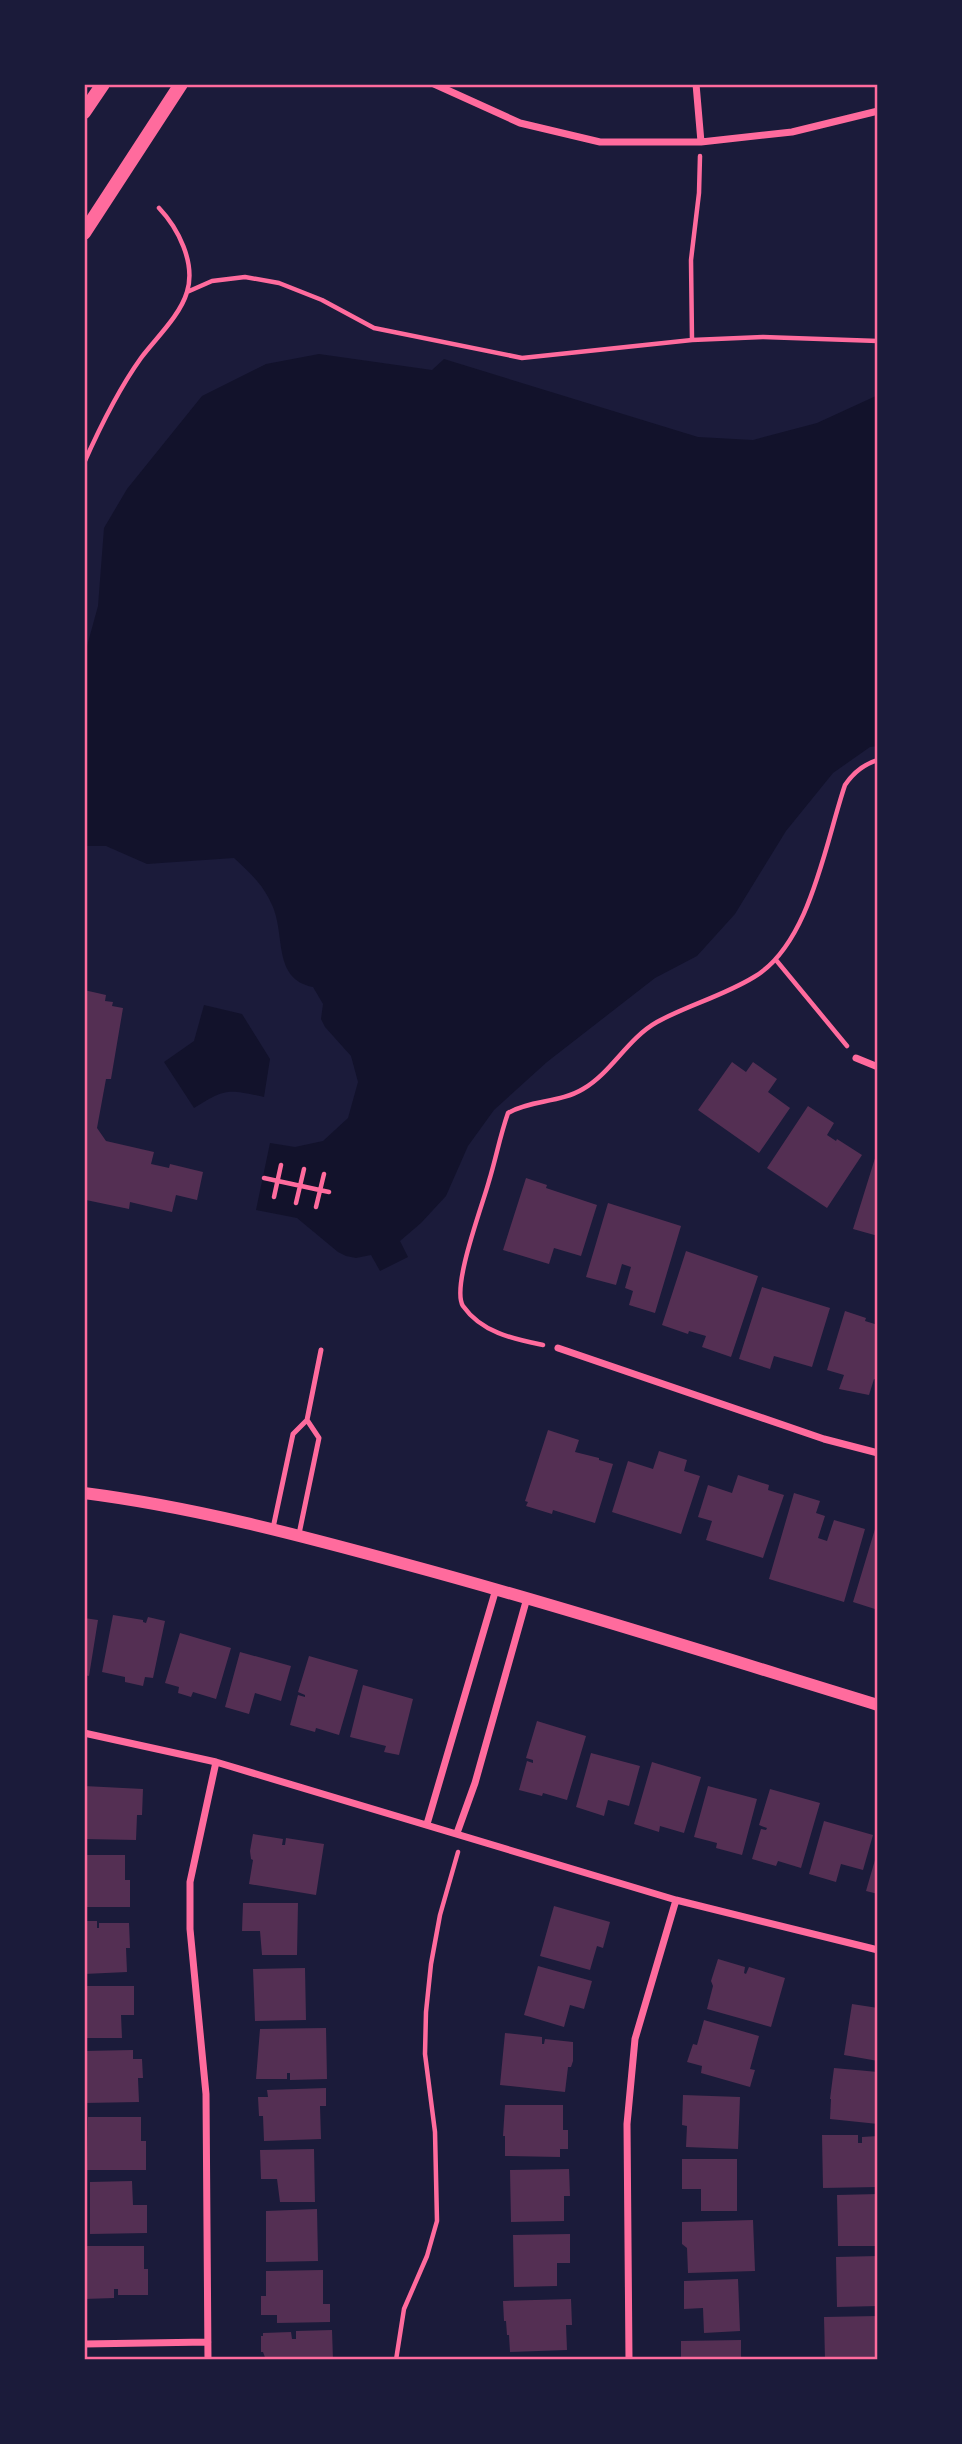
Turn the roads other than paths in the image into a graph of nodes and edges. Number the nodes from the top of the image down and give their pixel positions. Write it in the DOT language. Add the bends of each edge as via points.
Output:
graph roads {
  1 [pos="103,84"];
  2 [pos="181,84"];
  3 [pos="434,84"];
  4 [pos="696,84"];
  5 [pos="878,111"];
  6 [pos="84,112"];
  7 [pos="701,142"];
  8 [pos="84,233"];
  9 [pos="856,1058"];
  10 [pos="878,1067"];
  11 [pos="558,1348"];
  12 [pos="321,1350"];
  13 [pos="307,1420"];
  14 [pos="878,1453"];
  15 [pos="84,1493"];
  16 [pos="273,1528"];
  17 [pos="299,1535"];
  18 [pos="496,1589"];
  19 [pos="527,1598"];
  20 [pos="878,1705"];
  21 [pos="84,1733"];
  22 [pos="216,1762"];
  23 [pos="427,1824"];
  24 [pos="460,1834"];
  25 [pos="676,1900"];
  26 [pos="878,1950"];
  27 [pos="208,2342"];
  28 [pos="84,2344"];
  29 [pos="208,2360"];
  30 [pos="629,2360"];
  1 -- 6 [label="main road"];
  2 -- 8 [label="main road"];
  3 -- 7 [label="street" via="520,123 600,142"];
  4 -- 7 [label="street"];
  5 -- 7 [label="street" via="792,132"];
  9 -- 10 [label="street"];
  11 -- 14 [label="street" via="824,1439"];
  12 -- 13 [label="lane"];
  13 -- 16 [label="lane" via="293,1434"];
  13 -- 17 [label="lane" via="319,1438"];
  15 -- 16 [label="street"];
  16 -- 17 [label="street"];
  17 -- 18 [label="street"];
  18 -- 19 [label="street"];
  18 -- 23 [label="street"];
  19 -- 20 [label="street"];
  19 -- 24 [label="street"];
  21 -- 22 [label="street"];
  22 -- 23 [label="street"];
  22 -- 27 [label="street" via="190,1882 206,2094"];
  23 -- 24 [label="street"];
  24 -- 25 [label="street"];
  25 -- 26 [label="street"];
  25 -- 30 [label="street" via="635,2039 627,2124"];
  27 -- 28 [label="street"];
  27 -- 29 [label="street"];
}
